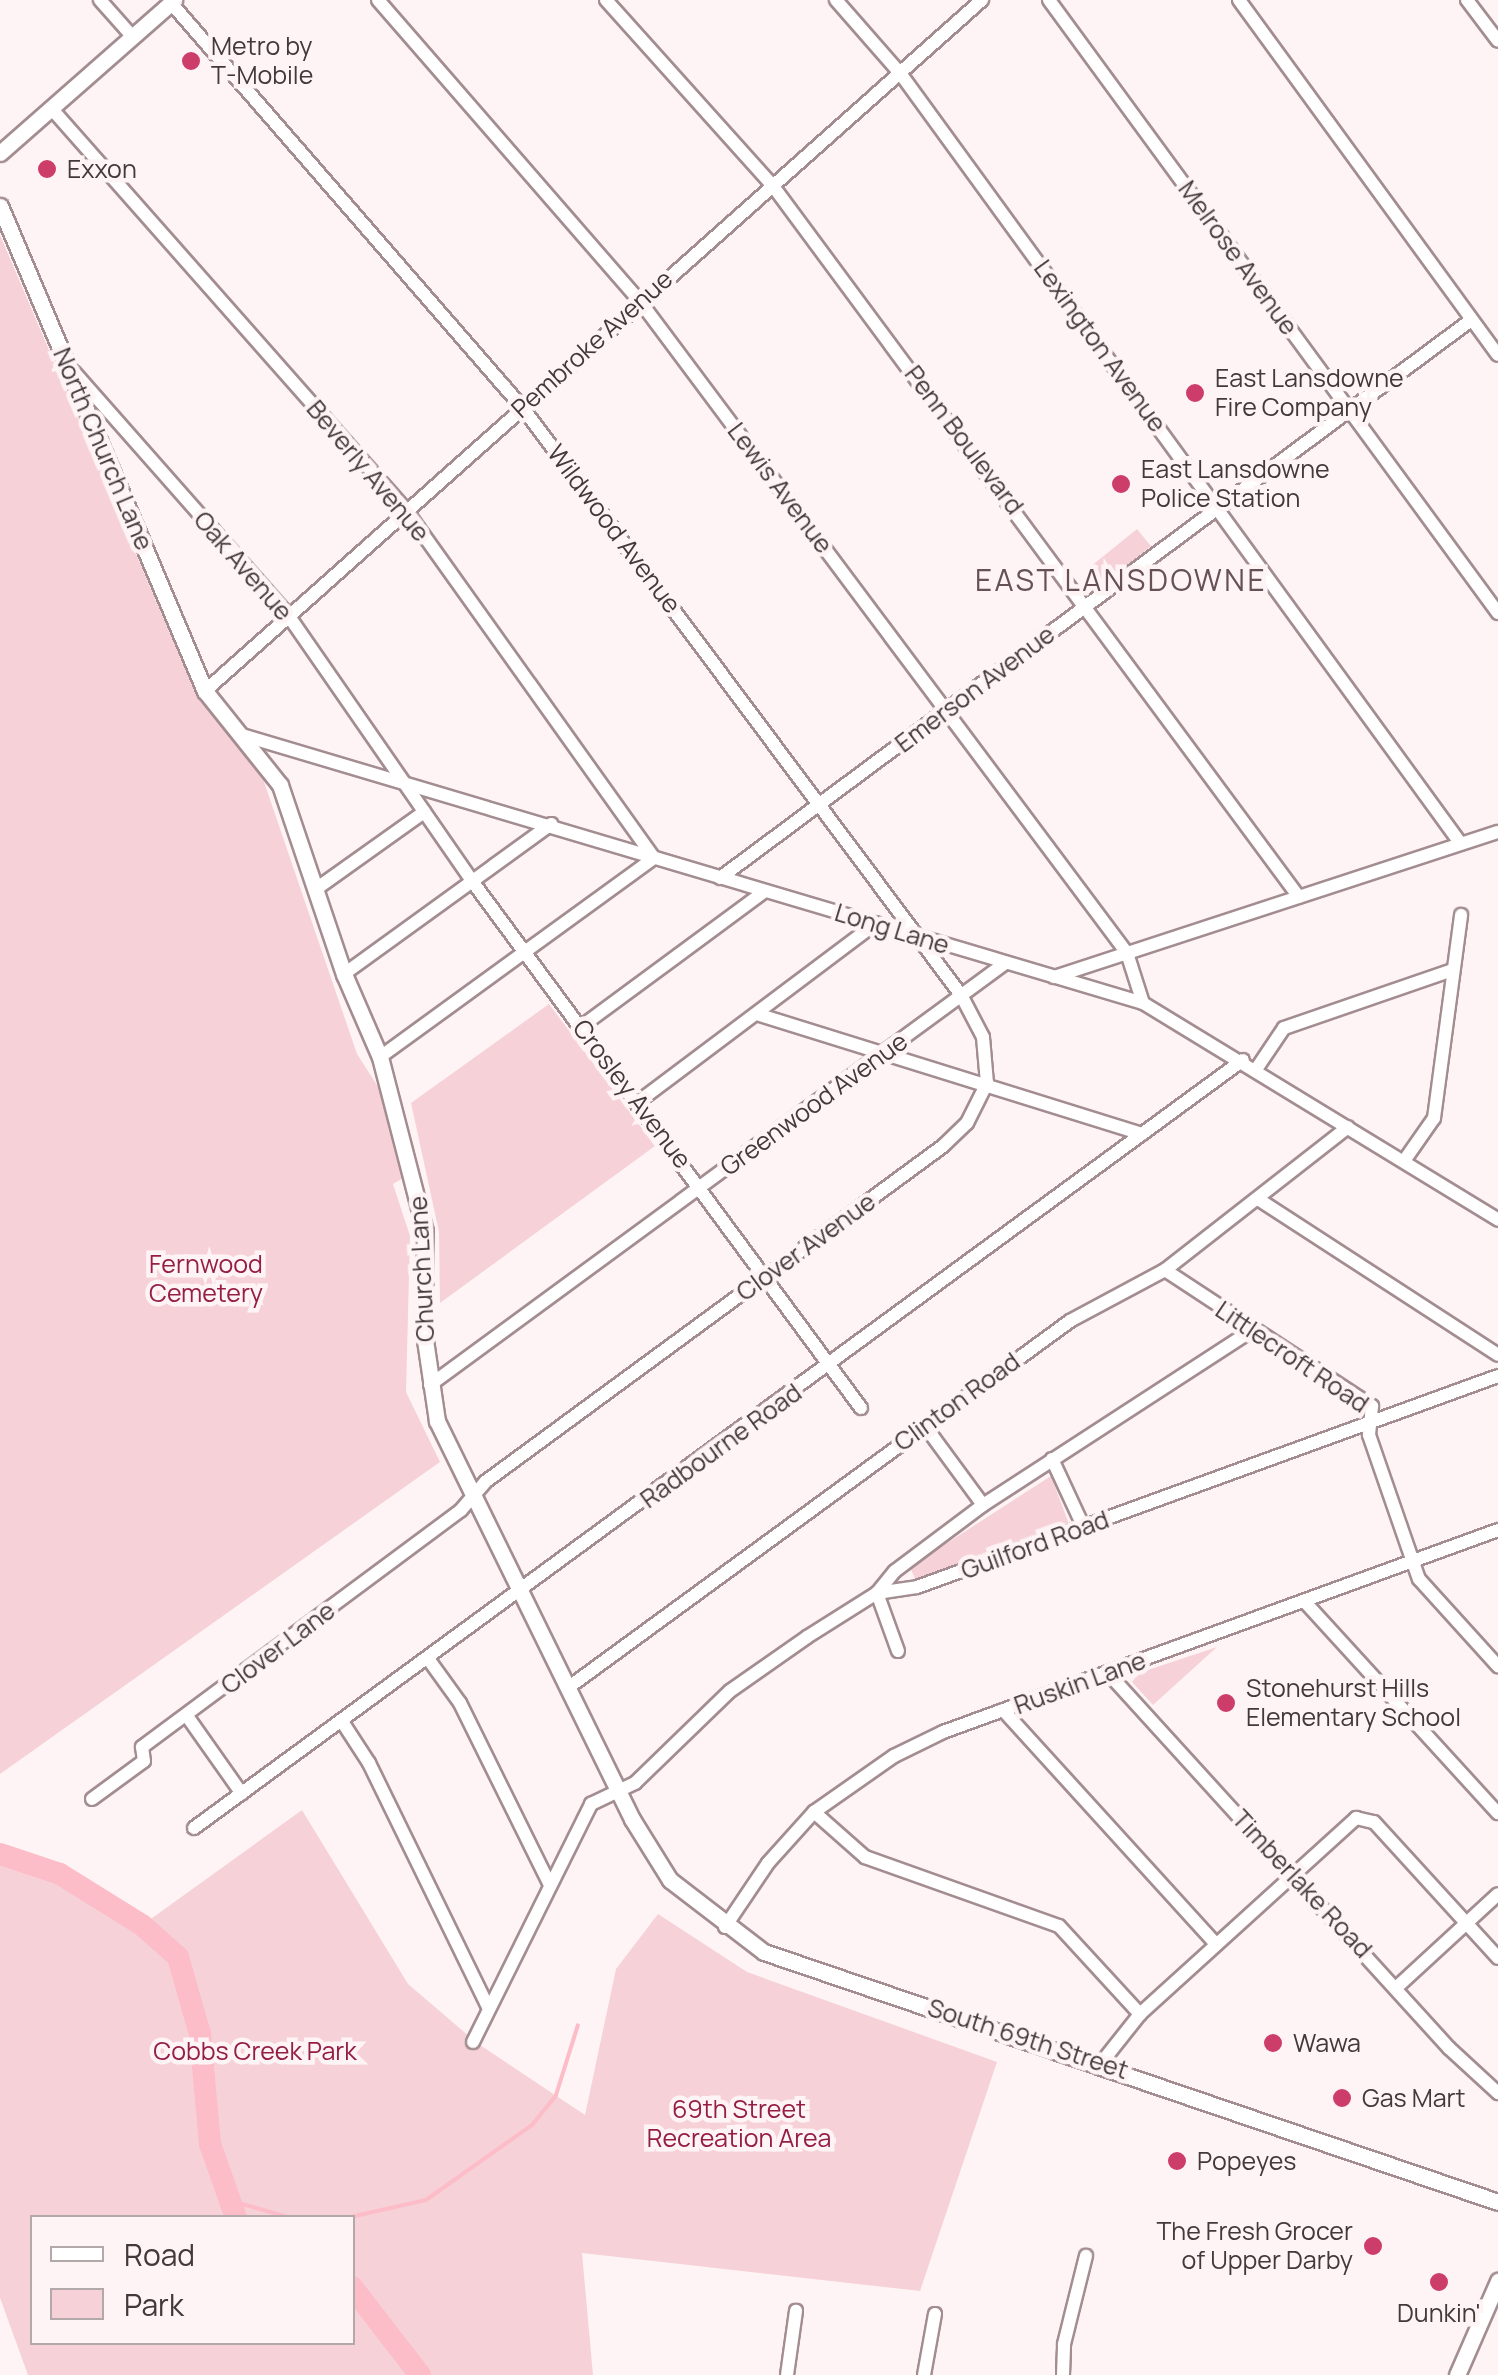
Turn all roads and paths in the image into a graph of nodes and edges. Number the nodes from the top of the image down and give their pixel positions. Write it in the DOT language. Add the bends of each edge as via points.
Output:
graph roads {
  1 [pos="100,0"];
  2 [pos="378,0"];
  3 [pos="606,0"];
  4 [pos="836,0"];
  5 [pos="982,0"];
  6 [pos="1049,0"];
  7 [pos="1239,0"];
  8 [pos="1467,0"];
  9 [pos="173,1"];
  10 [pos="132,36"];
  11 [pos="1498,40"];
  12 [pos="900,72"];
  13 [pos="50,108"];
  14 [pos="0,153"];
  15 [pos="773,186"];
  16 [pos="0,206"];
  17 [pos="640,300"];
  18 [pos="1472,320"];
  19 [pos="1498,355"];
  20 [pos="66,363"];
  21 [pos="522,407"];
  22 [pos="1350,410"];
  23 [pos="1218,508"];
  24 [pos="405,509"];
  25 [pos="1088,605"];
  26 [pos="1498,613"];
  27 [pos="288,615"];
  28 [pos="205,692"];
  29 [pos="946,711"];
  30 [pos="242,734"];
  31 [pos="404,781"];
  32 [pos="820,804"];
  33 [pos="424,812"];
  34 [pos="551,824"];
  35 [pos="1498,832"];
  36 [pos="1460,844"];
  37 [pos="654,858"];
  38 [pos="720,878"];
  39 [pos="472,881"];
  40 [pos="316,889"];
  41 [pos="765,891"];
  42 [pos="1299,897"];
  43 [pos="1461,916"];
  44 [pos="876,923"];
  45 [pos="918,936"];
  46 [pos="525,952"];
  47 [pos="1127,953"];
  48 [pos="1004,964"];
  49 [pos="1452,970"];
  50 [pos="344,974"];
  51 [pos="1053,978"];
  52 [pos="961,996"];
  53 [pos="1144,1003"];
  54 [pos="760,1015"];
  55 [pos="582,1026"];
  56 [pos="885,1053"];
  57 [pos="380,1057"];
  58 [pos="1243,1060"];
  59 [pos="1257,1068"];
  60 [pos="987,1084"];
  61 [pos="638,1102"];
  62 [pos="1348,1127"];
  63 [pos="1142,1134"];
  64 [pos="1404,1161"];
  65 [pos="702,1188"];
  66 [pos="1258,1199"];
  67 [pos="1498,1220"];
  68 [pos="1165,1270"];
  69 [pos="766,1276"];
  70 [pos="1252,1330"];
  71 [pos="1498,1354"];
  72 [pos="831,1366"];
  73 [pos="1498,1376"];
  74 [pos="430,1385"];
  75 [pos="861,1408"];
  76 [pos="1374,1420"];
  77 [pos="925,1426"];
  78 [pos="1052,1459"];
  79 [pos="474,1496"];
  80 [pos="983,1504"];
  81 [pos="1084,1528"];
  82 [pos="1498,1530"];
  83 [pos="1414,1562"];
  84 [pos="521,1593"];
  85 [pos="877,1593"];
  86 [pos="1305,1602"];
  87 [pos="898,1651"];
  88 [pos="429,1660"];
  89 [pos="1498,1666"];
  90 [pos="1108,1673"];
  91 [pos="569,1686"];
  92 [pos="1003,1710"];
  93 [pos="187,1716"];
  94 [pos="343,1723"];
  95 [pos="620,1793"];
  96 [pos="242,1794"];
  97 [pos="92,1799"];
  98 [pos="814,1812"];
  99 [pos="1498,1814"];
  100 [pos="194,1828"];
  101 [pos="1292,1874"];
  102 [pos="549,1883"];
  103 [pos="1498,1894"];
  104 [pos="1467,1924"];
  105 [pos="724,1927"];
  106 [pos="1216,1944"];
  107 [pos="1498,1958"];
  108 [pos="1396,1987"];
  109 [pos="488,2007"];
  110 [pos="1140,2014"];
  111 [pos="473,2042"];
  112 [pos="1102,2062"];
  113 [pos="1498,2093"];
  114 [pos="1498,2202"];
  115 [pos="1086,2256"];
  116 [pos="1498,2281"];
  117 [pos="796,2310"];
  118 [pos="935,2314"];
  119 [pos="787,2375"];
  120 [pos="924,2375"];
  121 [pos="1063,2375"];
  122 [pos="1457,2375"];
  1 -- 10 [label="street"];
  2 -- 17 [label="street, Lewis Avenue"];
  3 -- 15 [label="street, Penn Boulevard"];
  4 -- 12 [label="street, Lexington Avenue"];
  5 -- 12 [label="street, Pembroke Avenue"];
  6 -- 22 [label="street, Melrose Avenue"];
  7 -- 18 [label="street"];
  8 -- 11 [label="street"];
  9 -- 10 [label="main road"];
  9 -- 21 [label="street, Wildwood Avenue"];
  10 -- 13 [label="main road"];
  12 -- 15 [label="street, Pembroke Avenue"];
  12 -- 23 [label="street, Lexington Avenue"];
  13 -- 14 [label="main road"];
  13 -- 24 [label="street, Beverly Avenue"];
  15 -- 17 [label="street, Pembroke Avenue"];
  15 -- 25 [label="street, Penn Boulevard"];
  16 -- 20 [label="main road, North Church Lane"];
  17 -- 21 [label="street, Pembroke Avenue"];
  17 -- 29 [label="street, Lewis Avenue"];
  18 -- 19 [label="street"];
  18 -- 22 [label="street, Emerson Avenue"];
  20 -- 27 [label="street, Oak Avenue"];
  20 -- 28 [label="main road, North Church Lane"];
  21 -- 24 [label="street, Pembroke Avenue"];
  21 -- 32 [label="street, Wildwood Avenue"];
  22 -- 23 [label="street, Emerson Avenue"];
  22 -- 26 [label="street, Melrose Avenue"];
  23 -- 25 [label="street, Emerson Avenue"];
  23 -- 36 [label="street, Lexington Avenue"];
  24 -- 27 [label="street, Pembroke Avenue"];
  24 -- 37 [label="street, Beverly Avenue"];
  25 -- 29 [label="street, Emerson Avenue"];
  25 -- 42 [label="street, Penn Boulevard"];
  27 -- 28 [label="street, Pembroke Avenue"];
  27 -- 31 [label="street, Oak Avenue"];
  28 -- 30 [label="main road, Church Lane"];
  29 -- 32 [label="street, Emerson Avenue"];
  29 -- 47 [label="street, Lewis Avenue"];
  30 -- 31 [label="street, Long Lane"];
  30 -- 40 [label="main road, Church Lane" via="280,785"];
  31 -- 33 [label="street, Crosley Avenue"];
  31 -- 34 [label="street, Long Lane"];
  32 -- 38 [label="street, Emerson Avenue"];
  32 -- 45 [label="street, Wildwood Avenue"];
  33 -- 39 [label="street, Crosley Avenue"];
  33 -- 40 [label="street"];
  34 -- 37 [label="street, Long Lane"];
  34 -- 39 [label="street"];
  35 -- 36 [label="street"];
  36 -- 42 [label="street"];
  37 -- 38 [label="street, Long Lane"];
  37 -- 46 [label="street"];
  38 -- 41 [label="street, Long Lane"];
  39 -- 46 [label="street, Crosley Avenue"];
  39 -- 50 [label="street"];
  40 -- 50 [label="main road, Church Lane"];
  41 -- 44 [label="street, Long Lane"];
  41 -- 55 [label="street"];
  42 -- 47 [label="street"];
  43 -- 49 [label="street"];
  44 -- 45 [label="street, Long Lane"];
  44 -- 54 [label="street"];
  45 -- 48 [label="street, Long Lane"];
  45 -- 52 [label="street"];
  46 -- 55 [label="street, Crosley Avenue"];
  46 -- 57 [label="street"];
  47 -- 51 [label="street"];
  47 -- 53 [label="street, Lewis Avenue"];
  48 -- 51 [label="street, Long Lane"];
  48 -- 52 [label="street, Greenwood Avenue"];
  49 -- 59 [label="street" via="1284,1028"];
  49 -- 64 [label="street" via="1434,1118"];
  50 -- 57 [label="main road, Church Lane"];
  51 -- 53 [label="street, Long Lane"];
  52 -- 56 [label="street, Greenwood Avenue"];
  52 -- 60 [label="street" via="983,1037"];
  53 -- 58 [label="street, Long Lane"];
  54 -- 56 [label="street"];
  54 -- 61 [label="street"];
  55 -- 61 [label="street, Crosley Avenue"];
  56 -- 60 [label="street"];
  56 -- 65 [label="street, Greenwood Avenue"];
  57 -- 74 [label="main road, Church Lane" via="425,1232"];
  58 -- 59 [label="street, Long Lane"];
  58 -- 63 [label="street, Radbourne Road"];
  59 -- 62 [label="street, Long Lane"];
  60 -- 63 [label="street"];
  60 -- 69 [label="street, Clover Avenue" via="967,1123 943,1146"];
  61 -- 65 [label="street, Crosley Avenue"];
  62 -- 64 [label="street, Long Lane"];
  62 -- 66 [label="street, Clinton Road"];
  63 -- 72 [label="street, Radbourne Road"];
  64 -- 67 [label="street, Long Lane"];
  65 -- 69 [label="street, Crosley Avenue"];
  65 -- 74 [label="street, Greenwood Avenue"];
  66 -- 68 [label="street, Clinton Road"];
  66 -- 71 [label="street"];
  68 -- 70 [label="street, Littlecroft Road"];
  68 -- 77 [label="street, Clinton Road" via="1070,1321"];
  69 -- 72 [label="street, Crosley Avenue"];
  69 -- 79 [label="street, Clover Avenue"];
  70 -- 76 [label="street, Littlecroft Road" via="1372,1406"];
  70 -- 78 [label="street"];
  72 -- 75 [label="street, Crosley Avenue"];
  72 -- 84 [label="street, Radbourne Road"];
  73 -- 76 [label="street, Guilford Road"];
  74 -- 79 [label="main road, Church Lane" via="437,1421"];
  76 -- 81 [label="street, Guilford Road"];
  76 -- 83 [label="street, Littlecroft Road" via="1369,1435"];
  77 -- 80 [label="street"];
  77 -- 91 [label="street, Clinton Road"];
  78 -- 80 [label="street"];
  78 -- 81 [label="street"];
  79 -- 84 [label="main road, Church Lane"];
  79 -- 93 [label="street, Clover Lane"];
  80 -- 85 [label="street" via="894,1571"];
  81 -- 85 [label="street, Guilford Road" via="917,1587"];
  82 -- 83 [label="street, Ruskin Lane"];
  83 -- 86 [label="street, Ruskin Lane"];
  83 -- 89 [label="street, Littlecroft Road" via="1419,1578"];
  84 -- 88 [label="street, Radbourne Road"];
  84 -- 91 [label="main road, Church Lane"];
  85 -- 87 [label="street"];
  85 -- 95 [label="street, Guilford Road" via="730,1691"];
  86 -- 90 [label="street, Ruskin Lane"];
  86 -- 99 [label="street"];
  88 -- 94 [label="street, Radbourne Road"];
  88 -- 102 [label="street" via="460,1703"];
  90 -- 92 [label="street, Ruskin Lane"];
  90 -- 101 [label="street, Timberlake Road"];
  91 -- 95 [label="main road, Church Lane"];
  92 -- 98 [label="street, Ruskin Lane" via="894,1756"];
  92 -- 106 [label="street"];
  93 -- 96 [label="street"];
  93 -- 97 [label="street, Clover Lane" via="142,1747 144,1761"];
  94 -- 96 [label="street, Radbourne Road"];
  94 -- 109 [label="street"];
  95 -- 102 [label="street, Guilford Road" via="590,1804"];
  95 -- 105 [label="main road, South 69th Street" via="670,1880"];
  96 -- 100 [label="street, Radbourne Road"];
  98 -- 105 [label="street, Ruskin Lane" via="768,1862"];
  98 -- 110 [label="street" via="866,1857 1060,1926"];
  101 -- 104 [label="street" via="1365,1816"];
  101 -- 106 [label="street"];
  101 -- 108 [label="street, Timberlake Road"];
  102 -- 109 [label="street, Guilford Road"];
  103 -- 104 [label="street"];
  104 -- 107 [label="street"];
  104 -- 108 [label="street"];
  105 -- 112 [label="main road, South 69th Street" via="764,1952"];
  106 -- 110 [label="street"];
  108 -- 113 [label="street, Timberlake Road"];
  109 -- 111 [label="street, Guilford Road"];
  110 -- 112 [label="street"];
  112 -- 114 [label="main road, South 69th Street"];
  115 -- 121 [label="street" via="1067,2327"];
  116 -- 122 [label="main road"];
  117 -- 119 [label="street"];
  118 -- 120 [label="street"];
}
